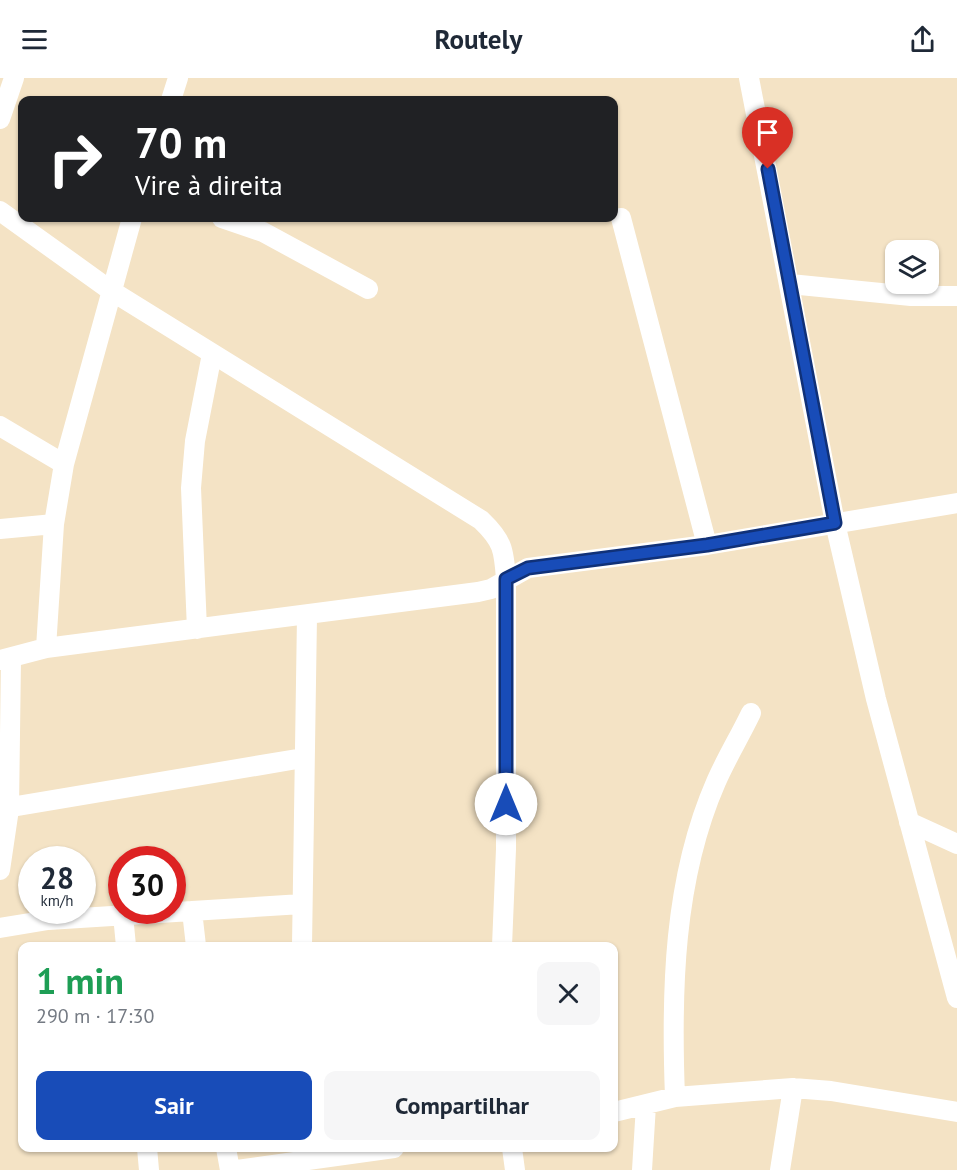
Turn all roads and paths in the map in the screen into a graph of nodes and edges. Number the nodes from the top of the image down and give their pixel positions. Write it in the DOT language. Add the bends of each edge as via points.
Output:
graph roads {
  1 [pos="14,78"];
  2 [pos="178,78"];
  3 [pos="749,78"];
  4 [pos="172,96"];
  5 [pos="0,119"];
  6 [pos="0,211"];
  7 [pos="621,218"];
  8 [pos="131,222"];
  9 [pos="234,222"];
  10 [pos="790,284"];
  11 [pos="368,289"];
  12 [pos="110,290"];
  13 [pos="957,296"];
  14 [pos="212,354"];
  15 [pos="0,426"];
  16 [pos="64,464"];
  17 [pos="957,503"];
  18 [pos="835,523"];
  19 [pos="54,524"];
  20 [pos="0,529"];
  21 [pos="707,545"];
  22 [pos="506,579"];
  23 [pos="307,616"];
  24 [pos="197,629"];
  25 [pos="46,648"];
  26 [pos="5,660"];
  27 [pos="751,713"];
  28 [pos="303,758"];
  29 [pos="4,809"];
  30 [pos="909,822"];
  31 [pos="957,844"];
  32 [pos="0,870"];
  33 [pos="302,904"];
  34 [pos="186,911"];
  35 [pos="192,911"];
  36 [pos="108,916"];
  37 [pos="124,924"];
  38 [pos="0,928"];
  39 [pos="126,942"];
  40 [pos="196,942"];
  41 [pos="302,942"];
  42 [pos="502,942"];
  43 [pos="957,998"];
  44 [pos="793,1088"];
  45 [pos="675,1097"];
  46 [pos="646,1106"];
  47 [pos="618,1111"];
  48 [pos="957,1112"];
  49 [pos="147,1152"];
  50 [pos="227,1152"];
  51 [pos="321,1152"];
  52 [pos="513,1152"];
  53 [pos="303,1153"];
  54 [pos="149,1170"];
  55 [pos="230,1170"];
  56 [pos="237,1170"];
  57 [pos="516,1170"];
  58 [pos="642,1170"];
  59 [pos="780,1170"];
  1 -- 5 [label="street"];
  2 -- 4 [label="street"];
  3 -- 10 [label="street"];
  6 -- 12 [label="street"];
  7 -- 21 [label="street"];
  8 -- 12 [label="street"];
  9 -- 11 [label="street" via="263,232"];
  10 -- 13 [label="street" via="911,296"];
  10 -- 18 [label="street"];
  12 -- 14 [label="street"];
  12 -- 16 [label="street"];
  14 -- 22 [label="street" via="481,520 504,548"];
  14 -- 24 [label="street" via="195,441 191,488"];
  15 -- 16 [label="street"];
  16 -- 19 [label="street"];
  17 -- 18 [label="street"];
  18 -- 21 [label="street"];
  18 -- 30 [label="street"];
  19 -- 20 [label="street"];
  19 -- 25 [label="street"];
  21 -- 22 [label="street" via="528,568"];
  22 -- 23 [label="street" via="478,592"];
  22 -- 42 [label="street"];
  23 -- 24 [label="street"];
  23 -- 28 [label="street"];
  24 -- 25 [label="street"];
  25 -- 26 [label="street"];
  26 -- 29 [label="street"];
  27 -- 45 [label="street" via="716,783 698,831 682,897"];
  28 -- 29 [label="street"];
  28 -- 33 [label="street"];
  29 -- 32 [label="street"];
  30 -- 31 [label="street"];
  30 -- 43 [label="street"];
  33 -- 35 [label="street"];
  33 -- 41 [label="street"];
  34 -- 35 [label="street"];
  35 -- 40 [label="street"];
  36 -- 38 [label="street"];
  37 -- 39 [label="street"];
  44 -- 45 [label="street"];
  44 -- 48 [label="street"];
  44 -- 59 [label="street"];
  45 -- 46 [label="street"];
  46 -- 47 [label="street"];
  46 -- 58 [label="street"];
  49 -- 54 [label="street"];
  50 -- 55 [label="street"];
  51 -- 53 [label="street"];
  52 -- 57 [label="street"];
  53 -- 56 [label="street"];
}
